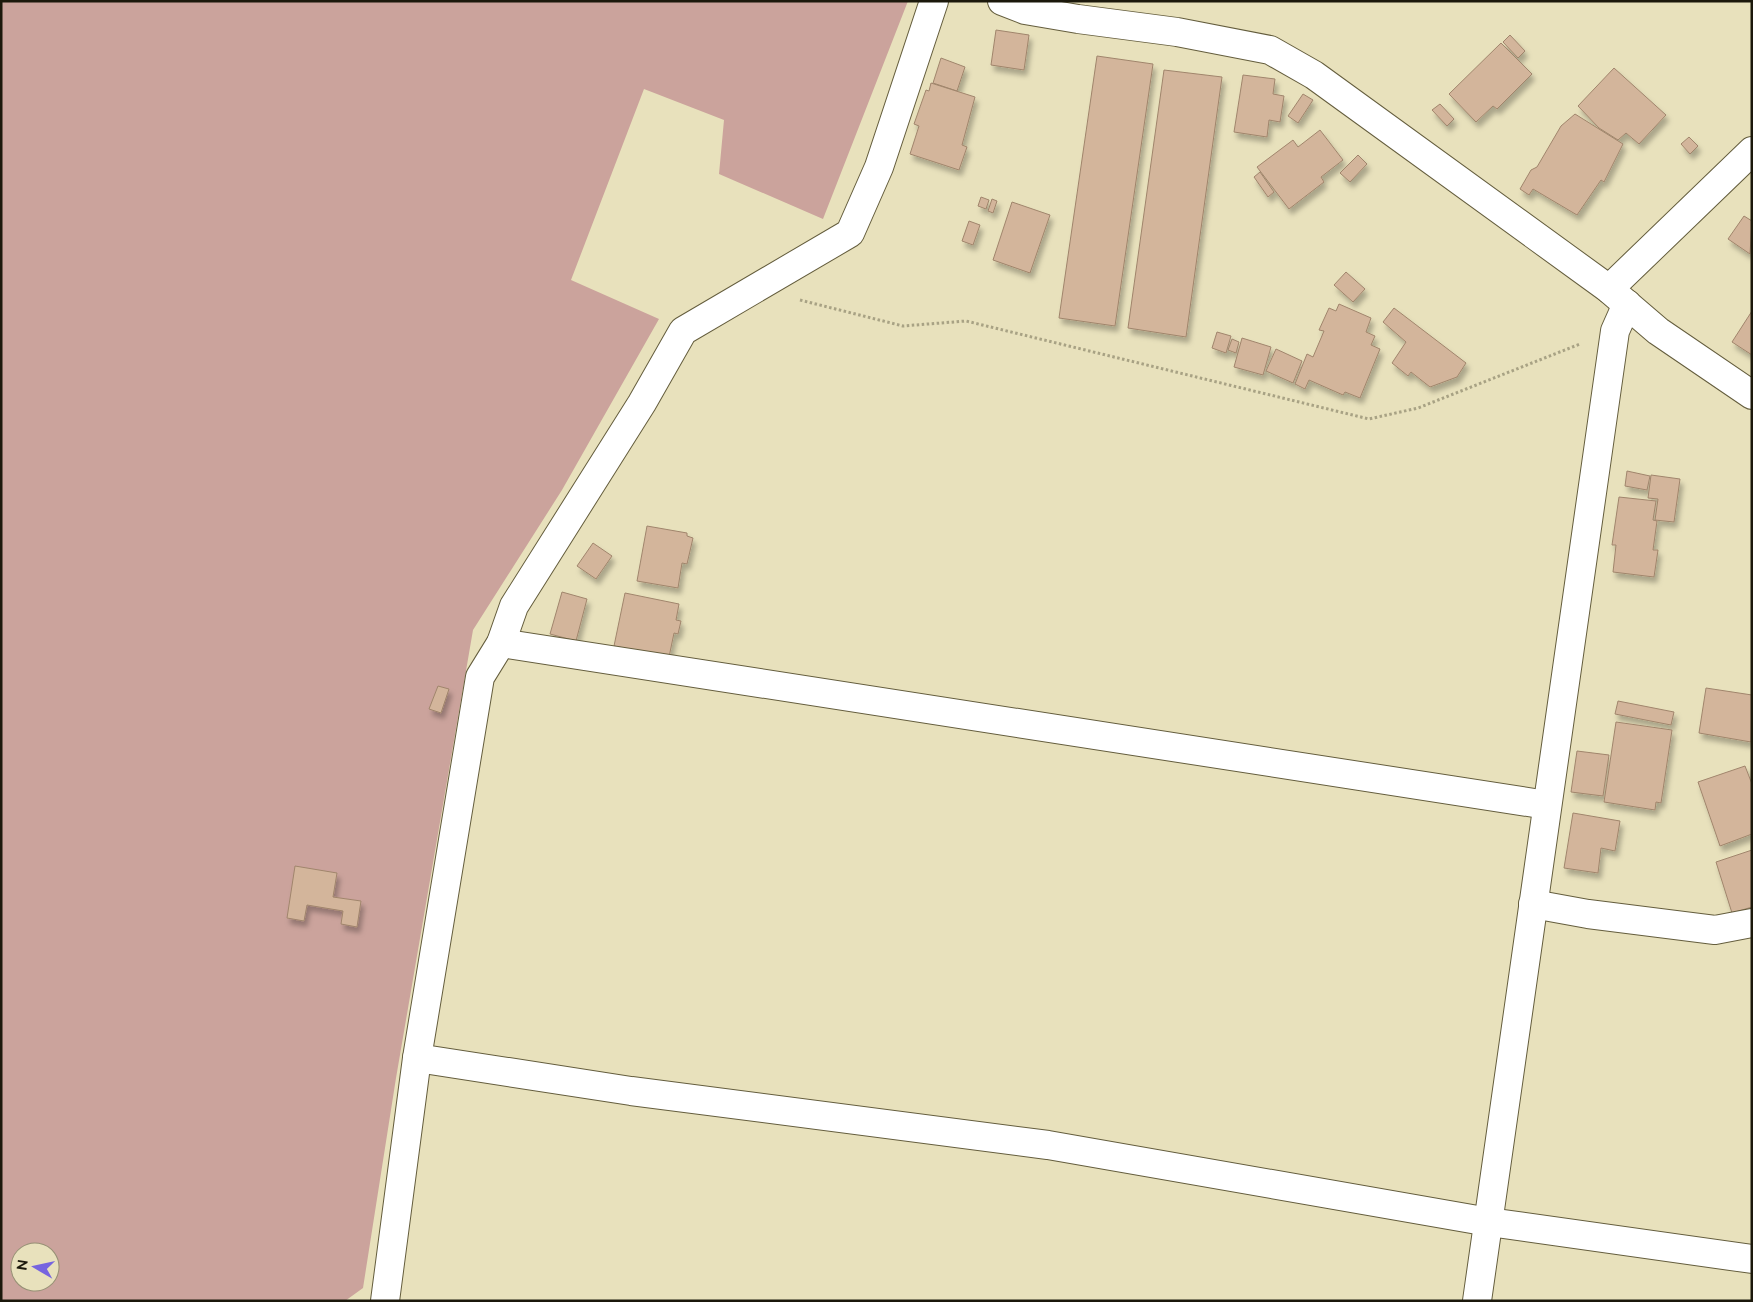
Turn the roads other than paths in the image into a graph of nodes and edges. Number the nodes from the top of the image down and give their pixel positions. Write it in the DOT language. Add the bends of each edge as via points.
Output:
graph roads {
  1 [pos="934,1"];
  2 [pos="1002,1"];
  3 [pos="1752,151"];
  4 [pos="1618,297"];
  5 [pos="1752,395"];
  6 [pos="502,643"];
  7 [pos="1546,804"];
  8 [pos="1532,904"];
  9 [pos="1752,923"];
  10 [pos="417,1058"];
  11 [pos="1488,1222"];
  12 [pos="1752,1259"];
  13 [pos="385,1301"];
  14 [pos="1477,1301"];
  1 -- 6 [label="street" via="879,168 850,233 684,331 514,606"];
  2 -- 4 [label="street" via="1025,10 1177,32 1270,50 1314,75"];
  3 -- 4 [label="street"];
  4 -- 5 [label="street" via="1658,331"];
  4 -- 7 [label="street"];
  6 -- 7 [label="street"];
  6 -- 10 [label="street" via="480,676"];
  7 -- 8 [label="street"];
  8 -- 9 [label="street" via="1715,930"];
  8 -- 11 [label="street"];
  10 -- 11 [label="street" via="631,1091 1048,1145"];
  10 -- 13 [label="street"];
  11 -- 12 [label="street"];
  11 -- 14 [label="street"];
}
